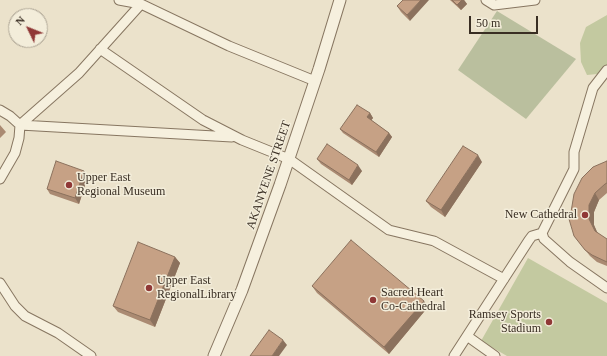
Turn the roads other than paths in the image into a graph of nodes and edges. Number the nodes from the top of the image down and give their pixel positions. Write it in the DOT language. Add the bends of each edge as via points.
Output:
graph roads {
  1 [pos="119,0"];
  2 [pos="340,0"];
  3 [pos="486,0"];
  4 [pos="535,0"];
  5 [pos="139,2"];
  6 [pos="100,49"];
  7 [pos="607,70"];
  8 [pos="315,81"];
  9 [pos="0,110"];
  10 [pos="20,125"];
  11 [pos="237,138"];
  12 [pos="289,158"];
  13 [pos="0,179"];
  14 [pos="542,233"];
  15 [pos="504,279"];
  16 [pos="0,283"];
  17 [pos="607,288"];
  18 [pos="0,295"];
  19 [pos="10,299"];
  20 [pos="467,336"];
  21 [pos="91,356"];
  22 [pos="214,356"];
  23 [pos="454,356"];
  24 [pos="495,356"];
  1 -- 5 [label="street"];
  2 -- 8 [label="street, AKANYENE STREET"];
  3 -- 4 [label="street" via="494,5"];
  5 -- 6 [label="street"];
  5 -- 8 [label="street" via="229,46"];
  6 -- 10 [label="street" via="79,73"];
  6 -- 11 [label="street" via="203,120"];
  7 -- 14 [label="street" via="593,88 574,152 574,169"];
  8 -- 12 [label="street, AKANYENE STREET"];
  9 -- 10 [label="street"];
  10 -- 11 [label="street"];
  10 -- 13 [label="street" via="16,153"];
  11 -- 12 [label="street"];
  12 -- 15 [label="street" via="389,230 434,241"];
  12 -- 22 [label="street, AKANYENE STREET" via="242,290"];
  14 -- 15 [label="street" via="532,236"];
  14 -- 17 [label="street" via="544,239 570,262"];
  15 -- 20 [label="street"];
  16 -- 19 [label="street"];
  18 -- 19 [label="street"];
  19 -- 21 [label="street" via="25,316 58,333"];
  20 -- 23 [label="street"];
  20 -- 24 [label="street"];
}
